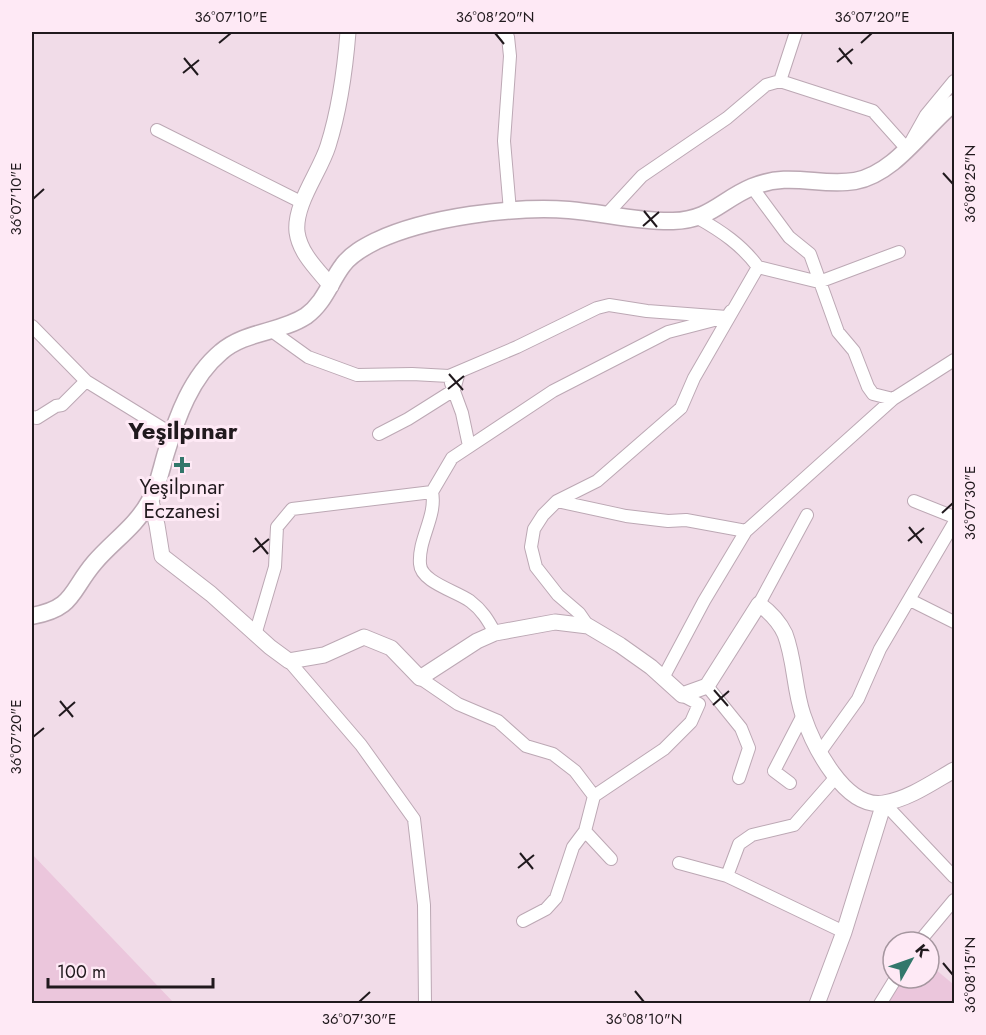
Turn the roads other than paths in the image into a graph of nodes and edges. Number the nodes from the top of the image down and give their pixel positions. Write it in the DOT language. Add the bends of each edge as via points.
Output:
graph roads {
  1 [pos="348,32"];
  2 [pos="503,32"];
  3 [pos="796,32"];
  4 [pos="780,81"];
  5 [pos="954,81"];
  6 [pos="954,103"];
  7 [pos="157,130"];
  8 [pos="907,149"];
  9 [pos="752,187"];
  10 [pos="303,203"];
  11 [pos="510,212"];
  12 [pos="606,214"];
  13 [pos="698,218"];
  14 [pos="899,252"];
  15 [pos="758,267"];
  16 [pos="819,282"];
  17 [pos="331,286"];
  18 [pos="736,303"];
  19 [pos="726,317"];
  20 [pos="32,326"];
  21 [pos="269,329"];
  22 [pos="954,360"];
  23 [pos="454,374"];
  24 [pos="86,381"];
  25 [pos="454,390"];
  26 [pos="893,399"];
  27 [pos="32,417"];
  28 [pos="172,434"];
  29 [pos="379,434"];
  30 [pos="470,446"];
  31 [pos="432,492"];
  32 [pos="151,501"];
  33 [pos="557,501"];
  34 [pos="914,501"];
  35 [pos="807,515"];
  36 [pos="954,517"];
  37 [pos="954,523"];
  38 [pos="746,531"];
  39 [pos="910,600"];
  40 [pos="759,604"];
  41 [pos="32,616"];
  42 [pos="954,622"];
  43 [pos="588,626"];
  44 [pos="495,633"];
  45 [pos="255,635"];
  46 [pos="289,661"];
  47 [pos="420,678"];
  48 [pos="663,678"];
  49 [pos="707,686"];
  50 [pos="682,695"];
  51 [pos="803,715"];
  52 [pos="820,752"];
  53 [pos="954,770"];
  54 [pos="836,777"];
  55 [pos="739,778"];
  56 [pos="790,783"];
  57 [pos="594,796"];
  58 [pos="884,804"];
  59 [pos="585,831"];
  60 [pos="611,859"];
  61 [pos="679,863"];
  62 [pos="726,876"];
  63 [pos="954,877"];
  64 [pos="954,900"];
  65 [pos="523,921"];
  66 [pos="929,930"];
  67 [pos="844,932"];
  68 [pos="889,990"];
  69 [pos="425,1004"];
  70 [pos="817,1004"];
  71 [pos="880,1004"];
  1 -- 10 [label="street" via="344,82 328,147"];
  2 -- 11 [label="street" via="508,37 510,56 504,141"];
  3 -- 4 [label="street"];
  4 -- 8 [label="street" via="873,111"];
  4 -- 12 [label="street" via="766,86 642,176"];
  5 -- 8 [label="street" via="926,115"];
  6 -- 8 [label="main road"];
  7 -- 10 [label="street"];
  8 -- 9 [label="main road" via="880,170 857,181 784,178"];
  9 -- 13 [label="main road"];
  9 -- 16 [label="street" via="789,237 810,254"];
  10 -- 17 [label="street" via="297,231 302,250"];
  11 -- 12 [label="main road" via="570,210"];
  11 -- 17 [label="main road" via="425,224 377,240 344,263"];
  12 -- 13 [label="main road" via="662,220"];
  13 -- 15 [label="street" via="727,234"];
  14 -- 16 [label="street"];
  15 -- 16 [label="street"];
  15 -- 18 [label="street"];
  16 -- 26 [label="street" via="838,332 854,351 868,387 873,394"];
  17 -- 21 [label="main road" via="304,317"];
  18 -- 19 [label="street"];
  18 -- 33 [label="street" via="681,408 597,482"];
  19 -- 23 [label="street" via="609,305"];
  19 -- 30 [label="street" via="657,337 553,391"];
  20 -- 24 [label="street"];
  21 -- 23 [label="street" via="308,357 357,375"];
  21 -- 28 [label="main road" via="232,344 210,363 185,401"];
  22 -- 26 [label="street"];
  23 -- 25 [label="street"];
  24 -- 27 [label="street" via="62,405"];
  24 -- 28 [label="street"];
  25 -- 29 [label="street"];
  25 -- 30 [label="street"];
  26 -- 38 [label="street"];
  28 -- 32 [label="main road"];
  30 -- 31 [label="street" via="452,458"];
  31 -- 44 [label="street" via="434,502 421,546 420,566 425,576 483,612"];
  31 -- 45 [label="street" via="292,509 277,527 275,567"];
  32 -- 41 [label="main road" via="93,564 66,603"];
  32 -- 45 [label="street" via="162,556"];
  33 -- 38 [label="street" via="626,516 686,520"];
  33 -- 43 [label="street" via="534,529 531,547 536,567"];
  34 -- 36 [label="street"];
  35 -- 40 [label="street"];
  37 -- 39 [label="street"];
  38 -- 48 [label="street"];
  39 -- 42 [label="street"];
  39 -- 52 [label="street" via="880,649 858,699"];
  40 -- 49 [label="street"];
  40 -- 51 [label="street" via="770,611 784,633"];
  43 -- 44 [label="street" via="555,622"];
  43 -- 48 [label="street"];
  44 -- 47 [label="street"];
  45 -- 46 [label="street"];
  46 -- 47 [label="street" via="324,655 364,637 392,648"];
  46 -- 69 [label="street" via="361,746 414,819 424,905"];
  47 -- 57 [label="street" via="458,704 498,721 526,746 553,754 575,771"];
  48 -- 50 [label="street"];
  49 -- 50 [label="street"];
  49 -- 55 [label="street" via="741,728 749,748"];
  50 -- 57 [label="street" via="699,704 691,722 664,749"];
  51 -- 52 [label="street"];
  51 -- 56 [label="street" via="774,771"];
  52 -- 54 [label="street"];
  53 -- 58 [label="street"];
  54 -- 58 [label="street" via="864,801"];
  54 -- 62 [label="street" via="794,825 752,835 739,844"];
  57 -- 59 [label="street"];
  58 -- 63 [label="street"];
  58 -- 67 [label="street"];
  59 -- 60 [label="street"];
  59 -- 65 [label="street" via="573,847 556,898 546,909"];
  61 -- 62 [label="street"];
  62 -- 67 [label="street"];
  64 -- 66 [label="street"];
  67 -- 70 [label="street"];
  68 -- 71 [label="street"];
}
